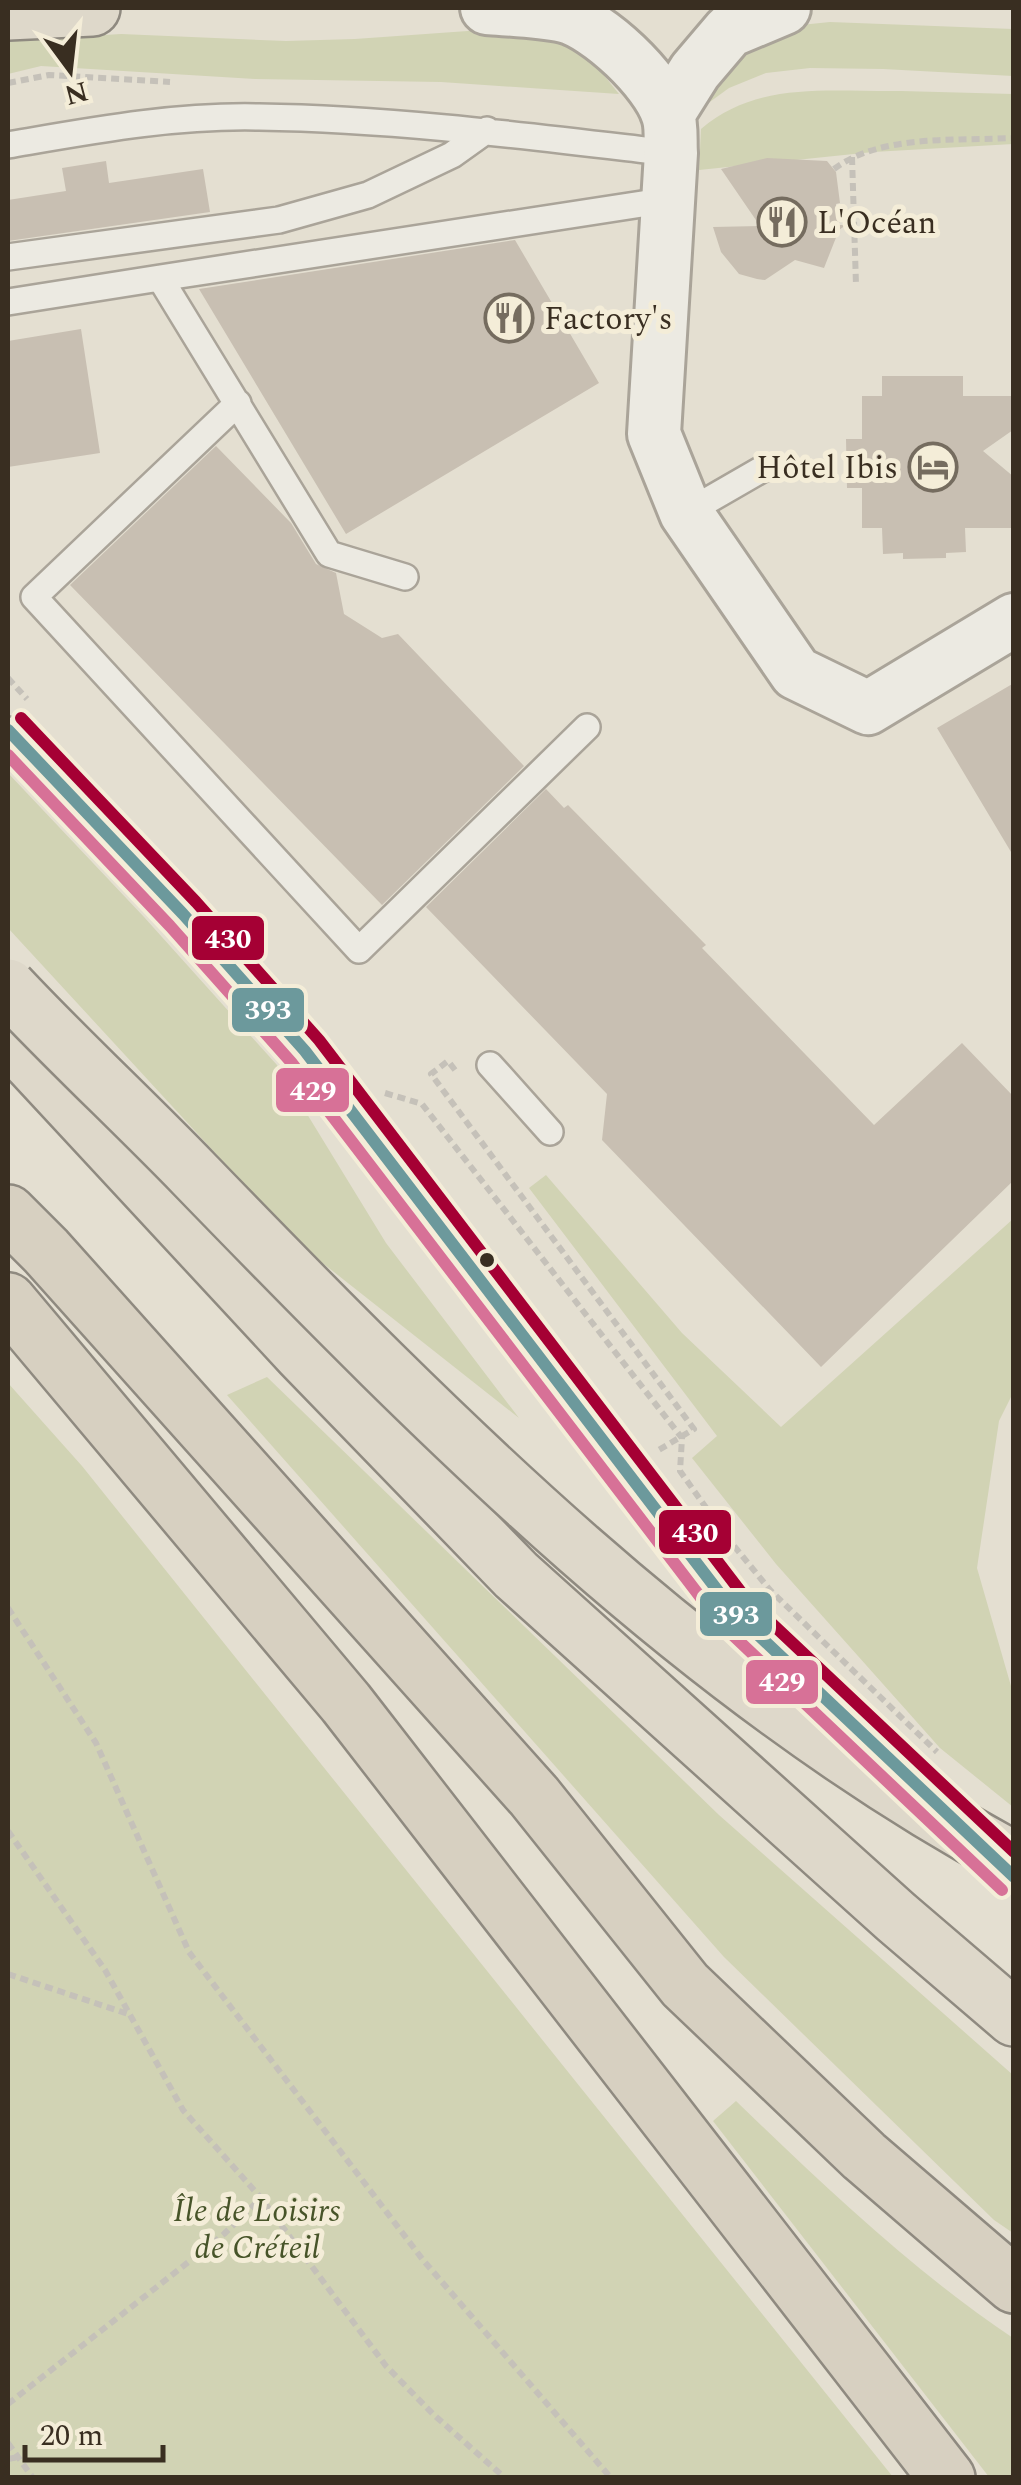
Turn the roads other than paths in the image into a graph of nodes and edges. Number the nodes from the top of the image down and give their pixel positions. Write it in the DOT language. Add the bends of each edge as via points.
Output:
graph roads {
  1 [pos="92,8"];
  2 [pos="487,8"];
  3 [pos="784,8"];
  4 [pos="8,12"];
  5 [pos="487,130"];
  6 [pos="8,145"];
  7 [pos="669,156"];
  8 [pos="8,257"];
  9 [pos="160,278"];
  10 [pos="8,302"];
  11 [pos="238,403"];
  12 [pos="764,468"];
  13 [pos="686,513"];
  14 [pos="405,576"];
  15 [pos="1014,620"];
  16 [pos="587,727"];
  17 [pos="8,730"];
  18 [pos="8,987"];
  19 [pos="8,1037"];
  20 [pos="490,1065"];
  21 [pos="550,1132"];
  22 [pos="8,1213"];
  23 [pos="8,1302"];
  24 [pos="734,1612"];
  25 [pos="1014,1860"];
  26 [pos="1014,2018"];
  27 [pos="1014,2285"];
  28 [pos="947,2478"];
  1 -- 4 [label="highway"];
  2 -- 7 [label="street" via="564,16 607,38 640,72"];
  3 -- 7 [label="street" via="729,31 694,70"];
  5 -- 6 [label="lane" via="256,116 132,124"];
  5 -- 7 [label="lane"];
  5 -- 8 [label="lane" via="452,155 368,195 279,220"];
  7 -- 9 [label="lane"];
  7 -- 13 [label="street" via="654,434"];
  9 -- 10 [label="lane"];
  9 -- 11 [label="lane"];
  11 -- 14 [label="lane" via="329,554"];
  11 -- 16 [label="lane" via="34,597 358,950"];
  12 -- 13 [label="lane"];
  13 -- 15 [label="street" via="796,674 868,708"];
  17 -- 24 [label="lane" via="305,1051"];
  18 -- 25 [label="highway, bridge" via="442,1425 656,1614 873,1776"];
  19 -- 26 [label="highway" via="516,1575"];
  20 -- 21 [label="lane"];
  22 -- 27 [label="highway" via="534,1796 686,1985 864,2156"];
  23 -- 28 [label="highway" via="346,1702"];
}
